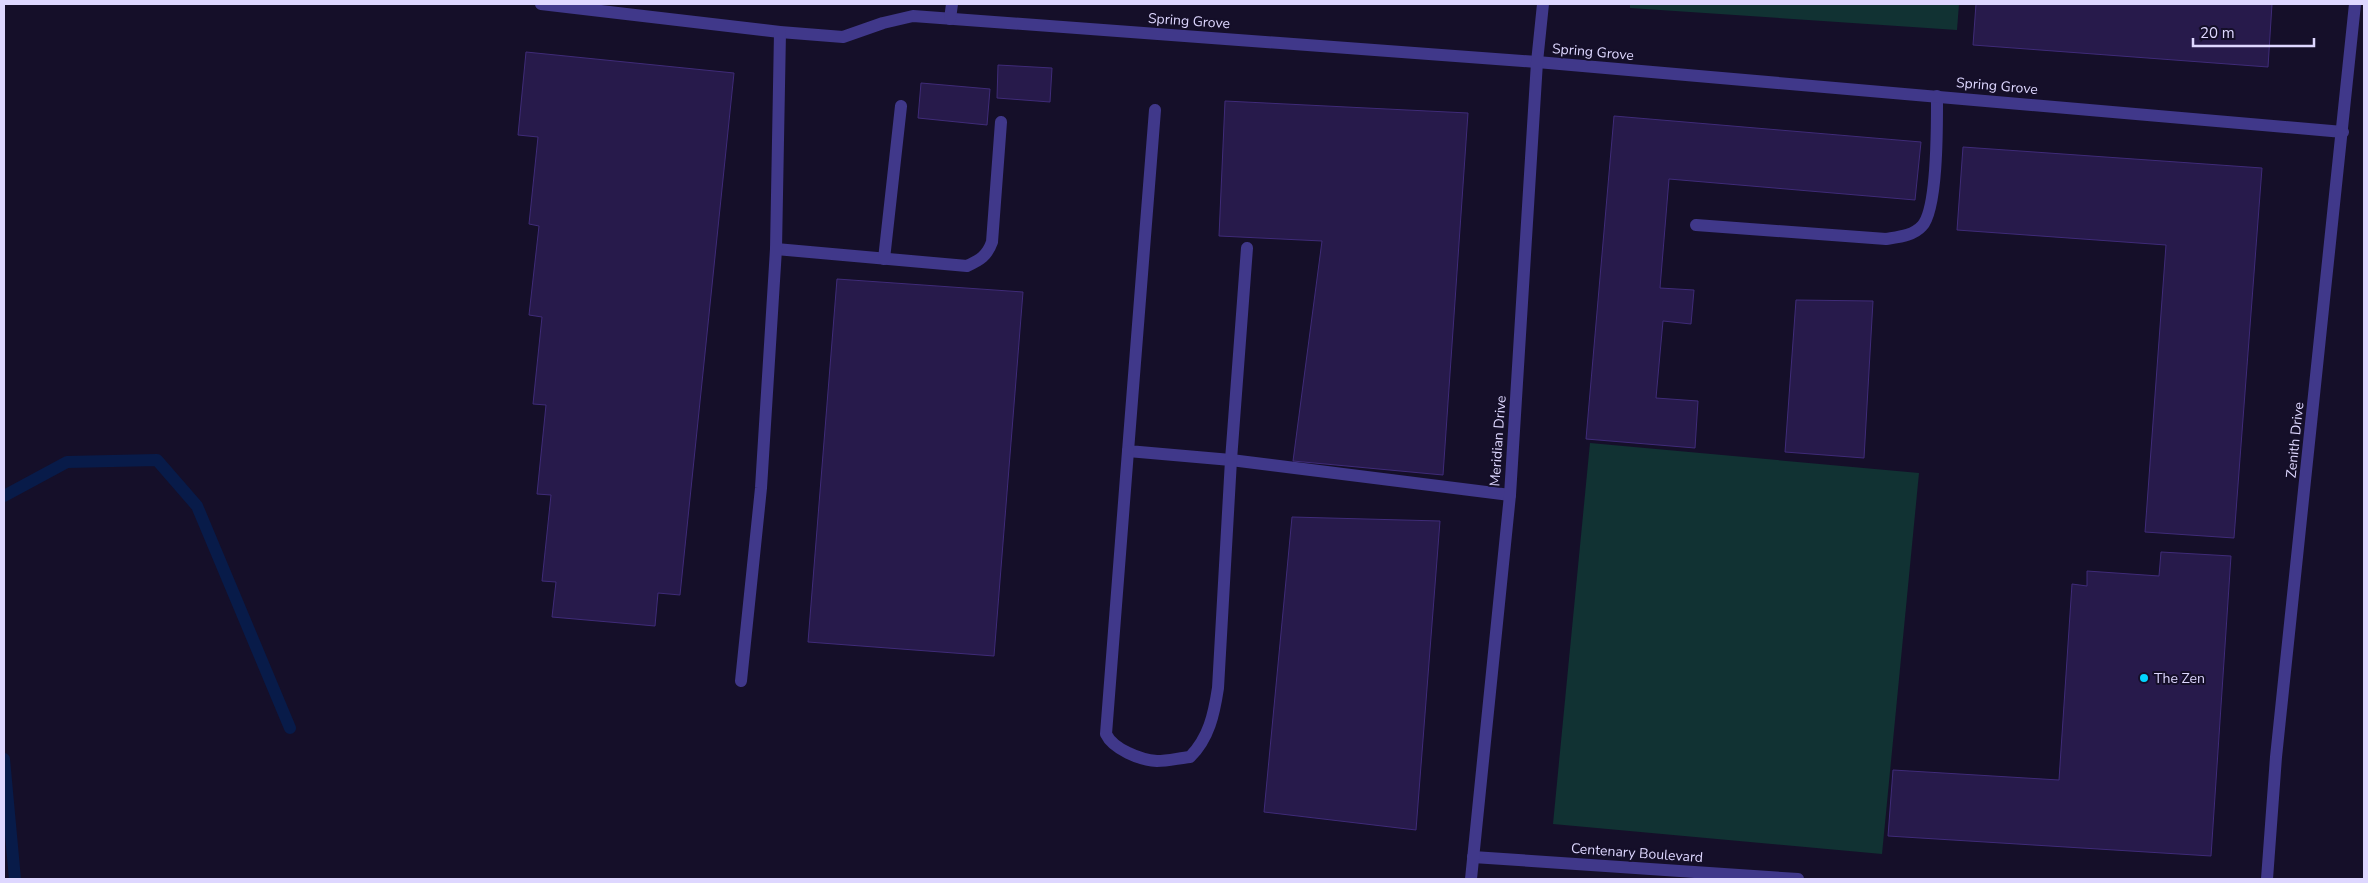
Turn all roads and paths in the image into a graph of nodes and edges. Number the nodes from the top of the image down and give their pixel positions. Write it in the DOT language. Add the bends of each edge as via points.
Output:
graph roads {
  1 [pos="541,4"];
  2 [pos="952,4"];
  3 [pos="1543,4"];
  4 [pos="2355,4"];
  5 [pos="950,19"];
  6 [pos="780,32"];
  7 [pos="1537,62"];
  8 [pos="1937,96"];
  9 [pos="901,106"];
  10 [pos="1155,110"];
  11 [pos="1001,122"];
  12 [pos="2343,132"];
  13 [pos="1696,225"];
  14 [pos="1248,248"];
  15 [pos="776,249"];
  16 [pos="884,259"];
  17 [pos="1128,451"];
  18 [pos="1231,460"];
  19 [pos="1510,495"];
  20 [pos="741,681"];
  21 [pos="1473,857"];
  22 [pos="1471,879"];
  23 [pos="1798,879"];
  24 [pos="2267,879"];
  1 -- 6 [label="street"];
  2 -- 5 [label="street"];
  3 -- 7 [label="street, Meridian Drive"];
  4 -- 12 [label="street, Zenith Drive"];
  5 -- 6 [label="street, Spring Grove" via="913,16 843,37"];
  5 -- 7 [label="street, Spring Grove"];
  6 -- 15 [label="street"];
  7 -- 8 [label="street, Spring Grove"];
  7 -- 19 [label="street, Meridian Drive"];
  8 -- 12 [label="street, Spring Grove"];
  8 -- 13 [label="street" via="1935,178 1925,222 1917,231 1886,239"];
  9 -- 16 [label="street"];
  10 -- 17 [label="street"];
  11 -- 16 [label="street" via="995,218 988,253 967,266"];
  12 -- 24 [label="street, Zenith Drive" via="2276,757"];
  14 -- 18 [label="street"];
  15 -- 16 [label="street"];
  15 -- 20 [label="street" via="761,488"];
  17 -- 18 [label="street"];
  17 -- 18 [label="street" via="1106,734 1110,742 1123,749 1144,759 1159,761 1190,757 1204,740 1214,714"];
  18 -- 19 [label="street"];
  19 -- 21 [label="street, Meridian Drive"];
  21 -- 22 [label="street, Meridian Drive"];
  21 -- 23 [label="street, Centenary Boulevard"];
}
